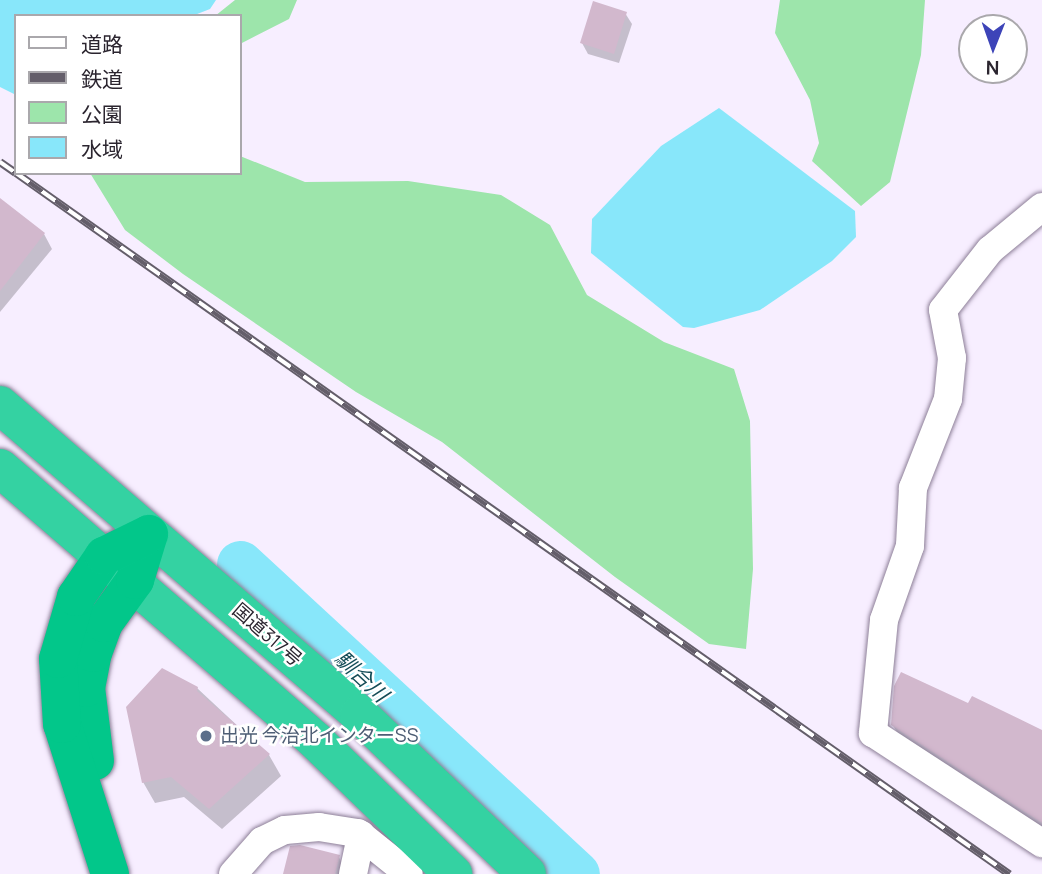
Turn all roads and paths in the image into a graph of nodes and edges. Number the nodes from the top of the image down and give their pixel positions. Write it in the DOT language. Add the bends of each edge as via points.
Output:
graph roads {
  1 [pos="1042,207"];
  2 [pos="0,405"];
  3 [pos="0,468"];
  4 [pos="149,534"];
  5 [pos="104,556"];
  6 [pos="135,580"];
  7 [pos="361,835"];
  8 [pos="1042,843"];
  9 [pos="110,874"];
  10 [pos="130,874"];
  11 [pos="233,874"];
  12 [pos="353,874"];
  13 [pos="409,874"];
  14 [pos="453,874"];
  15 [pos="527,874"];
  1 -- 8 [label="street" via="990,250 943,310 951,358 948,400 913,488 910,546 884,620 873,733"];
  2 -- 4 [label="highway, 国道317号"];
  3 -- 5 [label="highway"];
  4 -- 5 [label="highway"];
  4 -- 6 [label="highway"];
  4 -- 15 [label="highway, 国道317号" via="359,714"];
  5 -- 6 [label="highway"];
  5 -- 9 [label="highway" via="76,597 64,629 57,692 71,760"];
  6 -- 10 [label="highway" via="104,623 86,688 96,763"];
  6 -- 14 [label="highway" via="317,742"];
  7 -- 11 [label="street" via="319,827 285,830 262,841"];
  7 -- 12 [label="street"];
  7 -- 13 [label="street"];
}
